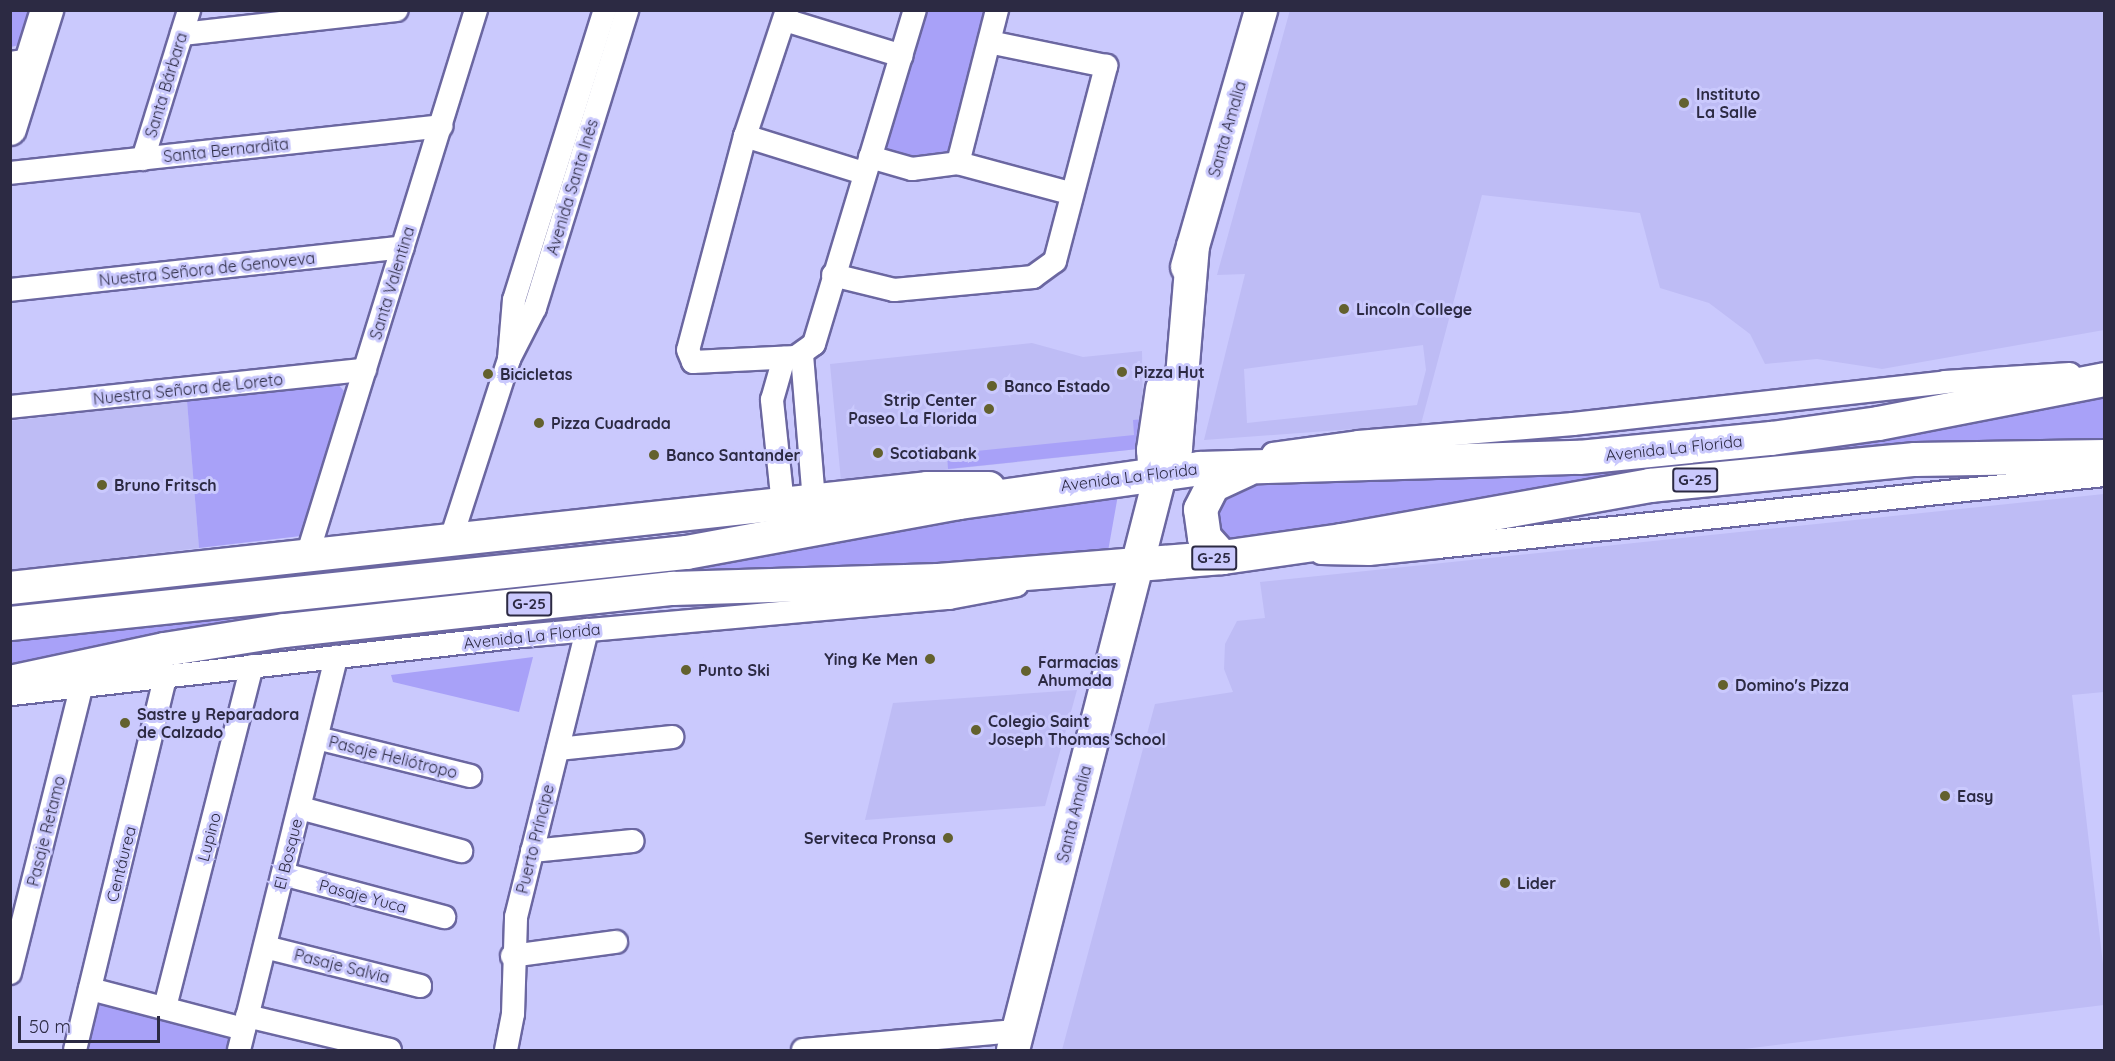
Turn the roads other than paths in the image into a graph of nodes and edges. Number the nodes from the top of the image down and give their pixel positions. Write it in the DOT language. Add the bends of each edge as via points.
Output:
graph roads {
  1 [pos="47,10"];
  2 [pos="189,10"];
  3 [pos="397,10"];
  4 [pos="476,10"];
  5 [pos="605,10"];
  6 [pos="627,10"];
  7 [pos="915,10"];
  8 [pos="997,10"];
  9 [pos="1261,10"];
  10 [pos="786,15"];
  11 [pos="182,34"];
  12 [pos="989,42"];
  13 [pos="902,56"];
  14 [pos="21,61"];
  15 [pos="441,126"];
  16 [pos="10,129"];
  17 [pos="745,136"];
  18 [pos="143,159"];
  19 [pos="958,163"];
  20 [pos="867,165"];
  21 [pos="10,173"];
  22 [pos="1070,193"];
  23 [pos="403,247"];
  24 [pos="834,275"];
  25 [pos="10,290"];
  26 [pos="793,357"];
  27 [pos="509,359"];
  28 [pos="365,370"];
  29 [pos="2104,377"];
  30 [pos="10,407"];
  31 [pos="2104,456"];
  32 [pos="1252,465"];
  33 [pos="1161,472"];
  34 [pos="2104,475"];
  35 [pos="1020,492"];
  36 [pos="814,502"];
  37 [pos="783,505"];
  38 [pos="450,542"];
  39 [pos="1290,547"];
  40 [pos="307,556"];
  41 [pos="1222,557"];
  42 [pos="1137,565"];
  43 [pos="1052,573"];
  44 [pos="10,588"];
  45 [pos="10,623"];
  46 [pos="587,630"];
  47 [pos="336,657"];
  48 [pos="252,666"];
  49 [pos="165,677"];
  50 [pos="10,682"];
  51 [pos="81,688"];
  52 [pos="10,694"];
  53 [pos="672,737"];
  54 [pos="317,738"];
  55 [pos="558,749"];
  56 [pos="470,776"];
  57 [pos="300,808"];
  58 [pos="633,841"];
  59 [pos="461,851"];
  60 [pos="532,851"];
  61 [pos="283,874"];
  62 [pos="444,917"];
  63 [pos="616,942"];
  64 [pos="265,946"];
  65 [pos="512,956"];
  66 [pos="10,973"];
  67 [pos="420,986"];
  68 [pos="90,989"];
  69 [pos="165,1007"];
  70 [pos="246,1022"];
  71 [pos="1016,1041"];
  72 [pos="842,1049"];
  73 [pos="75,1050"];
  74 [pos="239,1050"];
  75 [pos="390,1050"];
  76 [pos="506,1050"];
  77 [pos="803,1050"];
  1 -- 14 [label="street"];
  2 -- 11 [label="street, Santa Bárbara"];
  3 -- 11 [label="street"];
  4 -- 15 [label="street, Santa Valentina"];
  5 -- 27 [label="street, Avenida Santa Inés" via="514,300"];
  6 -- 27 [label="street, Avenida Santa Inés" via="535,308"];
  7 -- 13 [label="street"];
  8 -- 12 [label="street"];
  9 -- 33 [label="street, Santa Amalia" via="1172,327 1153,450 1154,463"];
  10 -- 13 [label="street"];
  10 -- 17 [label="street"];
  11 -- 18 [label="street, Santa Bárbara"];
  12 -- 19 [label="street"];
  12 -- 22 [label="street" via="1106,66"];
  13 -- 20 [label="street"];
  14 -- 16 [label="street"];
  15 -- 18 [label="street, Santa Bernardita"];
  15 -- 23 [label="street, Santa Valentina"];
  17 -- 20 [label="street"];
  17 -- 26 [label="street" via="688,356 696,363"];
  18 -- 21 [label="street, Santa Bernardita"];
  19 -- 20 [label="street" via="912,169"];
  19 -- 22 [label="street"];
  20 -- 24 [label="street"];
  22 -- 24 [label="street" via="1054,261 1033,277 894,290"];
  23 -- 25 [label="street, Nuestra Señora de Genoveva"];
  23 -- 28 [label="street, Santa Valentina"];
  24 -- 26 [label="street" via="816,338"];
  26 -- 36 [label="street"];
  26 -- 37 [label="street" via="772,400"];
  27 -- 38 [label="street, Avenida Santa Inés"];
  28 -- 30 [label="street, Nuestra Señora de Loreto"];
  28 -- 40 [label="street, Santa Valentina"];
  29 -- 32 [label="main road, Avenida La Florida / G-25" via="1878,423 1700,446 1579,457"];
  31 -- 39 [label="main road, Avenida La Florida / G-25" via="1905,460 1649,485"];
  32 -- 33 [label="main road, Avenida La Florida / G-25"];
  32 -- 41 [label="main road" via="1224,477 1204,496 1201,530 1211,548"];
  33 -- 35 [label="main road, Avenida La Florida / G-25"];
  33 -- 42 [label="street, Santa Amalia"];
  34 -- 39 [label="street, Avenida La Florida" via="1369,554 1327,554"];
  35 -- 36 [label="street, Avenida La Florida" via="952,487"];
  35 -- 45 [label="main road, Avenida La Florida / G-25" via="686,552"];
  36 -- 37 [label="street, Avenida La Florida"];
  37 -- 38 [label="street, Avenida La Florida"];
  38 -- 40 [label="street, Avenida La Florida"];
  39 -- 41 [label="main road, Avenida La Florida / G-25"];
  40 -- 44 [label="street, Avenida La Florida"];
  41 -- 42 [label="main road, Avenida La Florida / G-25"];
  42 -- 43 [label="main road, Avenida La Florida / G-25"];
  42 -- 71 [label="street, Santa Amalia"];
  43 -- 46 [label="street, Avenida La Florida" via="1000,590 950,598"];
  43 -- 50 [label="main road, Avenida La Florida / G-25" via="672,588 238,636"];
  46 -- 47 [label="street, Avenida La Florida"];
  46 -- 55 [label="street, Puerto Príncipe"];
  47 -- 48 [label="street, Avenida La Florida"];
  47 -- 54 [label="street, El Bosque"];
  48 -- 49 [label="street, Avenida La Florida"];
  48 -- 69 [label="street, Lupino"];
  49 -- 51 [label="street, Avenida La Florida"];
  49 -- 68 [label="street, Centáurea"];
  51 -- 52 [label="street, Avenida La Florida"];
  51 -- 66 [label="street, Pasaje Retamo"];
  53 -- 55 [label="street"];
  54 -- 56 [label="street, Pasaje Heliótropo"];
  54 -- 57 [label="street, El Bosque"];
  55 -- 60 [label="street, Puerto Príncipe"];
  57 -- 59 [label="street"];
  57 -- 61 [label="street, El Bosque"];
  58 -- 60 [label="street"];
  60 -- 65 [label="street, Puerto Príncipe" via="516,917"];
  61 -- 62 [label="street, Pasaje Yuca"];
  61 -- 64 [label="street, El Bosque"];
  63 -- 65 [label="street"];
  64 -- 67 [label="street, Pasaje Salvia"];
  64 -- 70 [label="street, El Bosque"];
  65 -- 76 [label="street, Puerto Príncipe" via="513,1014"];
  68 -- 69 [label="street"];
  68 -- 73 [label="street, Centáurea"];
  69 -- 70 [label="street"];
  70 -- 74 [label="street, El Bosque"];
  70 -- 75 [label="street"];
  71 -- 72 [label="street"];
  72 -- 77 [label="street"];
}
